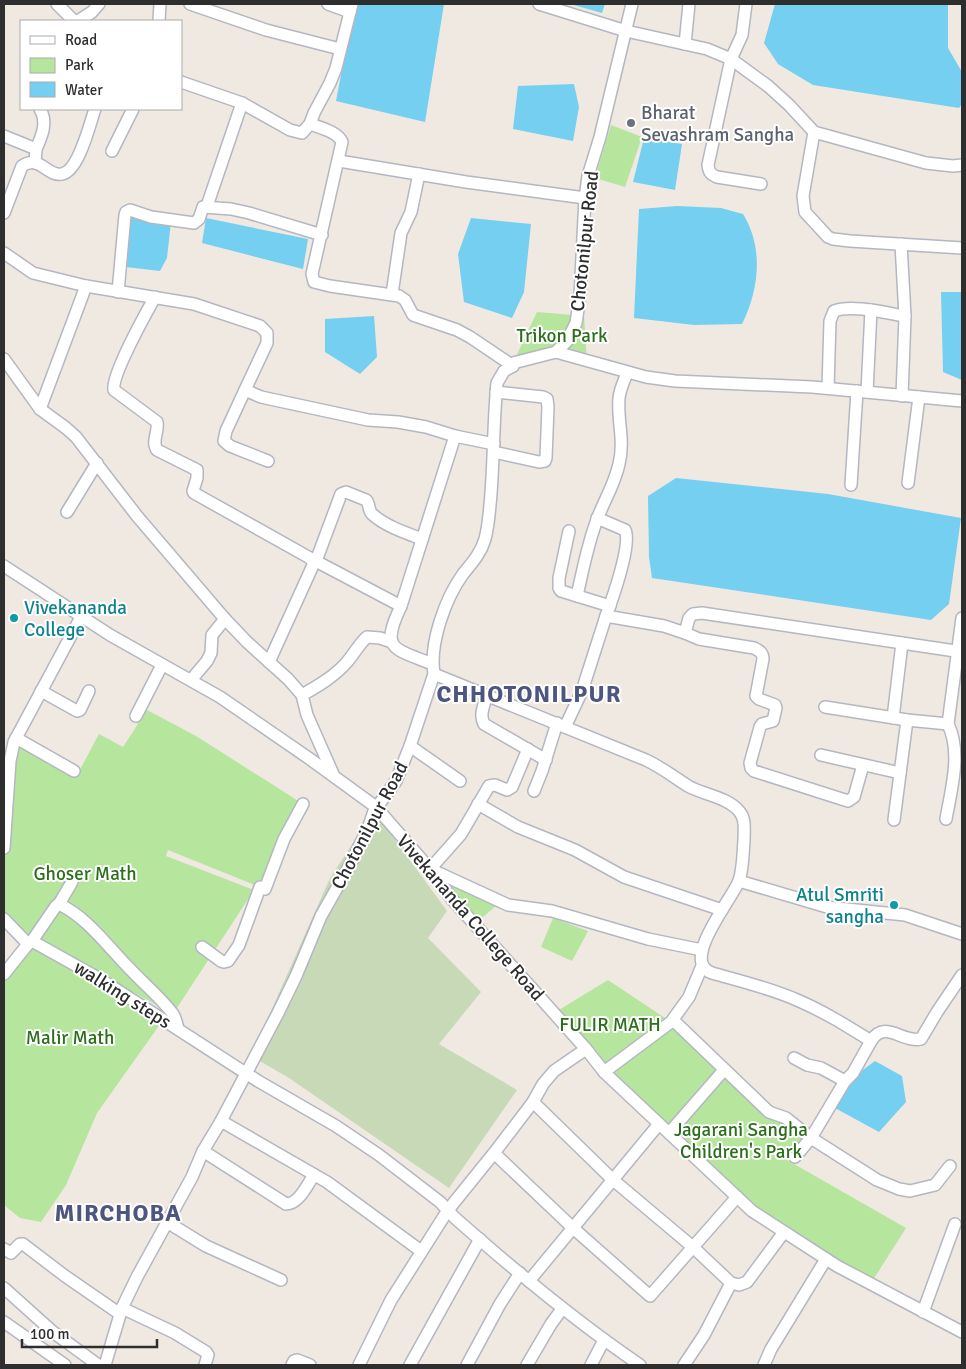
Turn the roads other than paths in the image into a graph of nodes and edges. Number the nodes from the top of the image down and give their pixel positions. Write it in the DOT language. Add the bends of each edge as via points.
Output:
graph roads {
  1 [pos="56,4"];
  2 [pos="99,4"];
  3 [pos="160,4"];
  4 [pos="190,4"];
  5 [pos="328,4"];
  6 [pos="539,4"];
  7 [pos="632,4"];
  8 [pos="689,4"];
  9 [pos="746,4"];
  10 [pos="351,8"];
  11 [pos="73,20"];
  12 [pos="80,20"];
  13 [pos="159,20"];
  14 [pos="626,31"];
  15 [pos="685,44"];
  16 [pos="340,49"];
  17 [pos="731,58"];
  18 [pos="182,82"];
  19 [pos="242,103"];
  20 [pos="40,110"];
  21 [pos="95,110"];
  22 [pos="133,110"];
  23 [pos="310,124"];
  24 [pos="814,132"];
  25 [pos="4,136"];
  26 [pos="36,149"];
  27 [pos="112,151"];
  28 [pos="339,161"];
  29 [pos="34,162"];
  30 [pos="962,165"];
  31 [pos="419,174"];
  32 [pos="761,184"];
  33 [pos="585,198"];
  34 [pos="207,206"];
  35 [pos="4,213"];
  36 [pos="322,235"];
  37 [pos="901,244"];
  38 [pos="962,248"];
  39 [pos="4,253"];
  40 [pos="86,286"];
  41 [pos="118,292"];
  42 [pos="392,294"];
  43 [pos="155,297"];
  44 [pos="871,310"];
  45 [pos="905,316"];
  46 [pos="556,352"];
  47 [pos="4,359"];
  48 [pos="513,366"];
  49 [pos="627,373"];
  50 [pos="828,388"];
  51 [pos="246,390"];
  52 [pos="496,392"];
  53 [pos="862,392"];
  54 [pos="902,396"];
  55 [pos="919,397"];
  56 [pos="962,401"];
  57 [pos="40,409"];
  58 [pos="455,436"];
  59 [pos="494,448"];
  60 [pos="268,462"];
  61 [pos="97,463"];
  62 [pos="908,484"];
  63 [pos="850,485"];
  64 [pos="67,512"];
  65 [pos="597,518"];
  66 [pos="569,531"];
  67 [pos="422,539"];
  68 [pos="313,559"];
  69 [pos="4,566"];
  70 [pos="577,596"];
  71 [pos="401,606"];
  72 [pos="608,611"];
  73 [pos="81,617"];
  74 [pos="962,618"];
  75 [pos="225,619"];
  76 [pos="684,633"];
  77 [pos="392,642"];
  78 [pos="902,643"];
  79 [pos="960,652"];
  80 [pos="269,662"];
  81 [pos="162,665"];
  82 [pos="433,669"];
  83 [pos="191,680"];
  84 [pos="41,691"];
  85 [pos="89,691"];
  86 [pos="302,695"];
  87 [pos="487,695"];
  88 [pos="825,707"];
  89 [pos="136,716"];
  90 [pos="893,718"];
  91 [pos="907,720"];
  92 [pos="948,724"];
  93 [pos="561,725"];
  94 [pos="16,738"];
  95 [pos="410,746"];
  96 [pos="528,749"];
  97 [pos="820,755"];
  98 [pos="546,760"];
  99 [pos="863,764"];
  100 [pos="74,771"];
  101 [pos="900,773"];
  102 [pos="336,777"];
  103 [pos="460,782"];
  104 [pos="534,792"];
  105 [pos="303,804"];
  106 [pos="478,804"];
  107 [pos="376,808"];
  108 [pos="946,819"];
  109 [pos="894,820"];
  110 [pos="5,821"];
  111 [pos="4,848"];
  112 [pos="430,869"];
  113 [pos="739,881"];
  114 [pos="72,882"];
  115 [pos="59,904"];
  116 [pos="722,910"];
  117 [pos="4,919"];
  118 [pos="962,934"];
  119 [pos="30,942"];
  120 [pos="202,947"];
  121 [pos="702,950"];
  122 [pos="702,966"];
  123 [pos="4,974"];
  124 [pos="960,985"];
  125 [pos="673,1020"];
  126 [pos="178,1029"];
  127 [pos="871,1041"];
  128 [pos="586,1048"];
  129 [pos="794,1058"];
  130 [pos="724,1070"];
  131 [pos="604,1072"];
  132 [pos="246,1073"];
  133 [pos="845,1081"];
  134 [pos="533,1102"];
  135 [pos="221,1121"];
  136 [pos="659,1124"];
  137 [pos="669,1133"];
  138 [pos="810,1138"];
  139 [pos="203,1151"];
  140 [pos="494,1153"];
  141 [pos="795,1157"];
  142 [pos="950,1166"];
  143 [pos="314,1175"];
  144 [pos="612,1179"];
  145 [pos="737,1197"];
  146 [pos="448,1210"];
  147 [pos="167,1222"];
  148 [pos="955,1224"];
  149 [pos="573,1228"];
  150 [pos="784,1232"];
  151 [pos="480,1239"];
  152 [pos="694,1248"];
  153 [pos="4,1249"];
  154 [pos="421,1251"];
  155 [pos="826,1259"];
  156 [pos="520,1273"];
  157 [pos="281,1280"];
  158 [pos="529,1281"];
  159 [pos="731,1283"];
  160 [pos="4,1288"];
  161 [pos="562,1309"];
  162 [pos="121,1311"];
  163 [pos="923,1312"];
  164 [pos="4,1322"];
  165 [pos="962,1332"];
  166 [pos="604,1340"];
  167 [pos="64,1365"];
  168 [pos="98,1365"];
  169 [pos="105,1365"];
  170 [pos="205,1365"];
  171 [pos="292,1365"];
  172 [pos="310,1365"];
  173 [pos="359,1365"];
  174 [pos="410,1365"];
  175 [pos="467,1365"];
  176 [pos="527,1365"];
  177 [pos="591,1365"];
  178 [pos="640,1365"];
  179 [pos="684,1365"];
  180 [pos="764,1365"];
  1 -- 11 [label="street"];
  2 -- 12 [label="street"];
  3 -- 13 [label="street"];
  4 -- 16 [label="street" via="266,30"];
  5 -- 10 [label="street"];
  6 -- 14 [label="street"];
  7 -- 14 [label="street, Chotonilpur Road"];
  8 -- 15 [label="street"];
  9 -- 17 [label="street" via="742,35"];
  10 -- 16 [label="street"];
  14 -- 15 [label="street"];
  14 -- 33 [label="street, Chotonilpur Road"];
  15 -- 17 [label="street"];
  16 -- 23 [label="street" via="336,68"];
  17 -- 24 [label="street" via="768,86"];
  17 -- 32 [label="street" via="709,171 717,177"];
  18 -- 19 [label="street"];
  19 -- 23 [label="street" via="298,133 306,131"];
  19 -- 34 [label="street"];
  20 -- 26 [label="street" via="44,127"];
  21 -- 29 [label="street" via="73,166 62,174 55,174"];
  22 -- 27 [label="street"];
  23 -- 28 [label="street" via="340,138"];
  24 -- 30 [label="street" via="926,164"];
  24 -- 37 [label="street" via="803,196 805,212 833,240"];
  25 -- 26 [label="street"];
  26 -- 29 [label="street"];
  28 -- 31 [label="street"];
  28 -- 36 [label="street"];
  29 -- 35 [label="street" via="22,166"];
  31 -- 33 [label="street"];
  31 -- 42 [label="street" via="411,212 400,238"];
  33 -- 46 [label="street, Chotonilpur Road" via="576,323 567,341"];
  34 -- 36 [label="street" via="249,213"];
  34 -- 41 [label="street" via="194,223 151,217 130,210 126,212"];
  36 -- 42 [label="street" via="312,274 314,282"];
  37 -- 38 [label="street"];
  37 -- 45 [label="street"];
  39 -- 40 [label="street" via="33,273"];
  40 -- 41 [label="street"];
  40 -- 57 [label="street"];
  41 -- 43 [label="street"];
  42 -- 48 [label="street" via="405,300 414,316 457,330"];
  43 -- 51 [label="street" via="201,306 260,326 267,333 267,343"];
  43 -- 68 [label="street" via="117,374 114,390 157,422 154,442 157,450 197,470 194,493"];
  44 -- 45 [label="street"];
  44 -- 50 [label="street" via="839,309 832,314"];
  44 -- 53 [label="street"];
  45 -- 54 [label="street"];
  46 -- 48 [label="street, Chotonilpur Road" via="513,363"];
  46 -- 49 [label="street"];
  47 -- 57 [label="street"];
  48 -- 52 [label="street, Chotonilpur Road" via="504,371"];
  49 -- 50 [label="street" via="675,381"];
  49 -- 65 [label="street" via="619,399 622,447 619,464"];
  50 -- 53 [label="street"];
  51 -- 58 [label="street" via="270,400 368,420 426,427"];
  51 -- 60 [label="street" via="224,441"];
  52 -- 59 [label="street, Chotonilpur Road"];
  52 -- 59 [label="street" via="547,399 546,458 539,462"];
  53 -- 54 [label="street"];
  53 -- 63 [label="street"];
  54 -- 55 [label="street"];
  55 -- 56 [label="street"];
  55 -- 62 [label="street"];
  57 -- 61 [label="street" via="76,437"];
  58 -- 59 [label="street"];
  58 -- 67 [label="street"];
  59 -- 82 [label="street, Chotonilpur Road" via="485,539 476,559 449,598 439,626"];
  61 -- 64 [label="street"];
  61 -- 75 [label="street" via="137,516"];
  65 -- 70 [label="street"];
  65 -- 72 [label="street" via="621,527 627,533 623,561"];
  66 -- 70 [label="street" via="558,584 561,591"];
  67 -- 68 [label="street" via="389,525 373,514 366,500 346,492 341,494"];
  67 -- 71 [label="street"];
  68 -- 71 [label="street"];
  68 -- 80 [label="street" via="314,567"];
  69 -- 73 [label="street, Vivekananda College Road"];
  70 -- 72 [label="street"];
  71 -- 77 [label="street" via="391,627"];
  72 -- 76 [label="street"];
  72 -- 93 [label="street" via="582,691"];
  73 -- 81 [label="street, Vivekananda College Road"];
  73 -- 84 [label="street"];
  74 -- 79 [label="street"];
  75 -- 80 [label="street"];
  75 -- 83 [label="street" via="212,634 207,661"];
  76 -- 78 [label="street" via="689,618 702,613"];
  76 -- 99 [label="street" via="699,639 754,648 763,655 756,696 776,708 773,721 760,727 750,763 754,771 848,801 854,797"];
  77 -- 82 [label="street" via="400,651"];
  77 -- 86 [label="street" via="367,637 335,674"];
  78 -- 79 [label="street"];
  78 -- 90 [label="street"];
  79 -- 92 [label="street"];
  80 -- 86 [label="street"];
  81 -- 83 [label="street, Vivekananda College Road"];
  81 -- 89 [label="street"];
  82 -- 87 [label="street"];
  82 -- 95 [label="street, Chotonilpur Road"];
  83 -- 102 [label="street, Vivekananda College Road"];
  84 -- 85 [label="street" via="78,711"];
  84 -- 94 [label="street"];
  86 -- 102 [label="street" via="307,715"];
  87 -- 93 [label="street"];
  87 -- 96 [label="street" via="481,719 484,724"];
  88 -- 90 [label="street"];
  90 -- 91 [label="street"];
  91 -- 92 [label="street"];
  91 -- 101 [label="street"];
  92 -- 108 [label="street" via="955,747"];
  93 -- 98 [label="street"];
  93 -- 113 [label="street" via="654,764 740,812 745,821"];
  94 -- 100 [label="street"];
  94 -- 110 [label="street" via="10,761"];
  95 -- 103 [label="street"];
  95 -- 107 [label="street, Chotonilpur Road" via="396,781"];
  96 -- 98 [label="street"];
  96 -- 106 [label="street" via="512,787 507,790 489,786"];
  97 -- 99 [label="street"];
  98 -- 104 [label="street"];
  99 -- 101 [label="street"];
  101 -- 109 [label="street"];
  102 -- 107 [label="street, Vivekananda College Road"];
  105 -- 120 [label="street" via="262,888 237,952 224,962"];
  106 -- 112 [label="street" via="461,834"];
  106 -- 116 [label="street" via="518,827 575,850 624,877"];
  107 -- 112 [label="street, Vivekananda College Road"];
  107 -- 132 [label="street, Chotonilpur Road" via="321,916 282,1006"];
  110 -- 111 [label="street"];
  112 -- 121 [label="street" via="508,905 552,912 648,939"];
  112 -- 128 [label="street, Vivekananda College Road" via="452,899"];
  113 -- 116 [label="street"];
  113 -- 118 [label="street" via="827,907 905,915"];
  114 -- 115 [label="street"];
  115 -- 119 [label="street"];
  115 -- 126 [label="street" via="100,936 173,1014"];
  116 -- 121 [label="street"];
  117 -- 119 [label="street, walking steps"];
  119 -- 123 [label="street"];
  119 -- 126 [label="street, walking steps" via="100,979"];
  121 -- 122 [label="street"];
  122 -- 125 [label="street" via="689,998"];
  122 -- 127 [label="street" via="707,972 797,999"];
  124 -- 127 [label="street" via="937,1012 921,1039 880,1032"];
  125 -- 130 [label="street"];
  125 -- 131 [label="street"];
  126 -- 132 [label="street, walking steps"];
  127 -- 133 [label="street"];
  128 -- 131 [label="street, Vivekananda College Road"];
  128 -- 134 [label="street" via="554,1071"];
  129 -- 133 [label="street"];
  130 -- 137 [label="street"];
  130 -- 138 [label="street" via="769,1112 786,1118"];
  131 -- 136 [label="street, Vivekananda College Road"];
  132 -- 135 [label="street, Chotonilpur Road"];
  132 -- 146 [label="street, walking steps" via="359,1141"];
  133 -- 138 [label="street"];
  134 -- 140 [label="street"];
  134 -- 144 [label="street"];
  135 -- 139 [label="street, Chotonilpur Road"];
  135 -- 143 [label="street"];
  136 -- 137 [label="street, Vivekananda College Road"];
  136 -- 144 [label="street"];
  137 -- 145 [label="street, Vivekananda College Road"];
  138 -- 141 [label="street"];
  138 -- 142 [label="street" via="877,1180 899,1189 910,1191 935,1185"];
  139 -- 143 [label="street" via="286,1204 296,1201"];
  139 -- 147 [label="street, Chotonilpur Road"];
  140 -- 146 [label="street"];
  140 -- 149 [label="street"];
  143 -- 154 [label="street"];
  144 -- 149 [label="street"];
  144 -- 152 [label="street"];
  145 -- 150 [label="street, Vivekananda College Road"];
  145 -- 152 [label="street"];
  146 -- 151 [label="street, walking steps"];
  146 -- 154 [label="street"];
  147 -- 157 [label="street" via="206,1246"];
  147 -- 162 [label="street, Chotonilpur Road"];
  148 -- 163 [label="street"];
  149 -- 152 [label="street" via="650,1296"];
  149 -- 158 [label="street"];
  150 -- 155 [label="street, Vivekananda College Road"];
  150 -- 159 [label="street" via="746,1282"];
  151 -- 156 [label="street, walking steps"];
  151 -- 174 [label="street"];
  152 -- 159 [label="street"];
  153 -- 162 [label="street" via="11,1253 23,1244 64,1276"];
  154 -- 173 [label="street" via="391,1300"];
  155 -- 163 [label="street, Vivekananda College Road"];
  155 -- 180 [label="street"];
  156 -- 158 [label="street, walking steps"];
  156 -- 175 [label="street"];
  158 -- 161 [label="street, walking steps"];
  159 -- 179 [label="street"];
  160 -- 168 [label="street" via="53,1332"];
  161 -- 166 [label="street, walking steps"];
  161 -- 176 [label="street"];
  162 -- 169 [label="street, Chotonilpur Road"];
  162 -- 170 [label="street" via="176,1333 206,1352"];
  163 -- 165 [label="street, Vivekananda College Road"];
  164 -- 167 [label="street"];
  166 -- 177 [label="street"];
  166 -- 178 [label="street, walking steps"];
  171 -- 172 [label="street" via="297,1360"];
}
